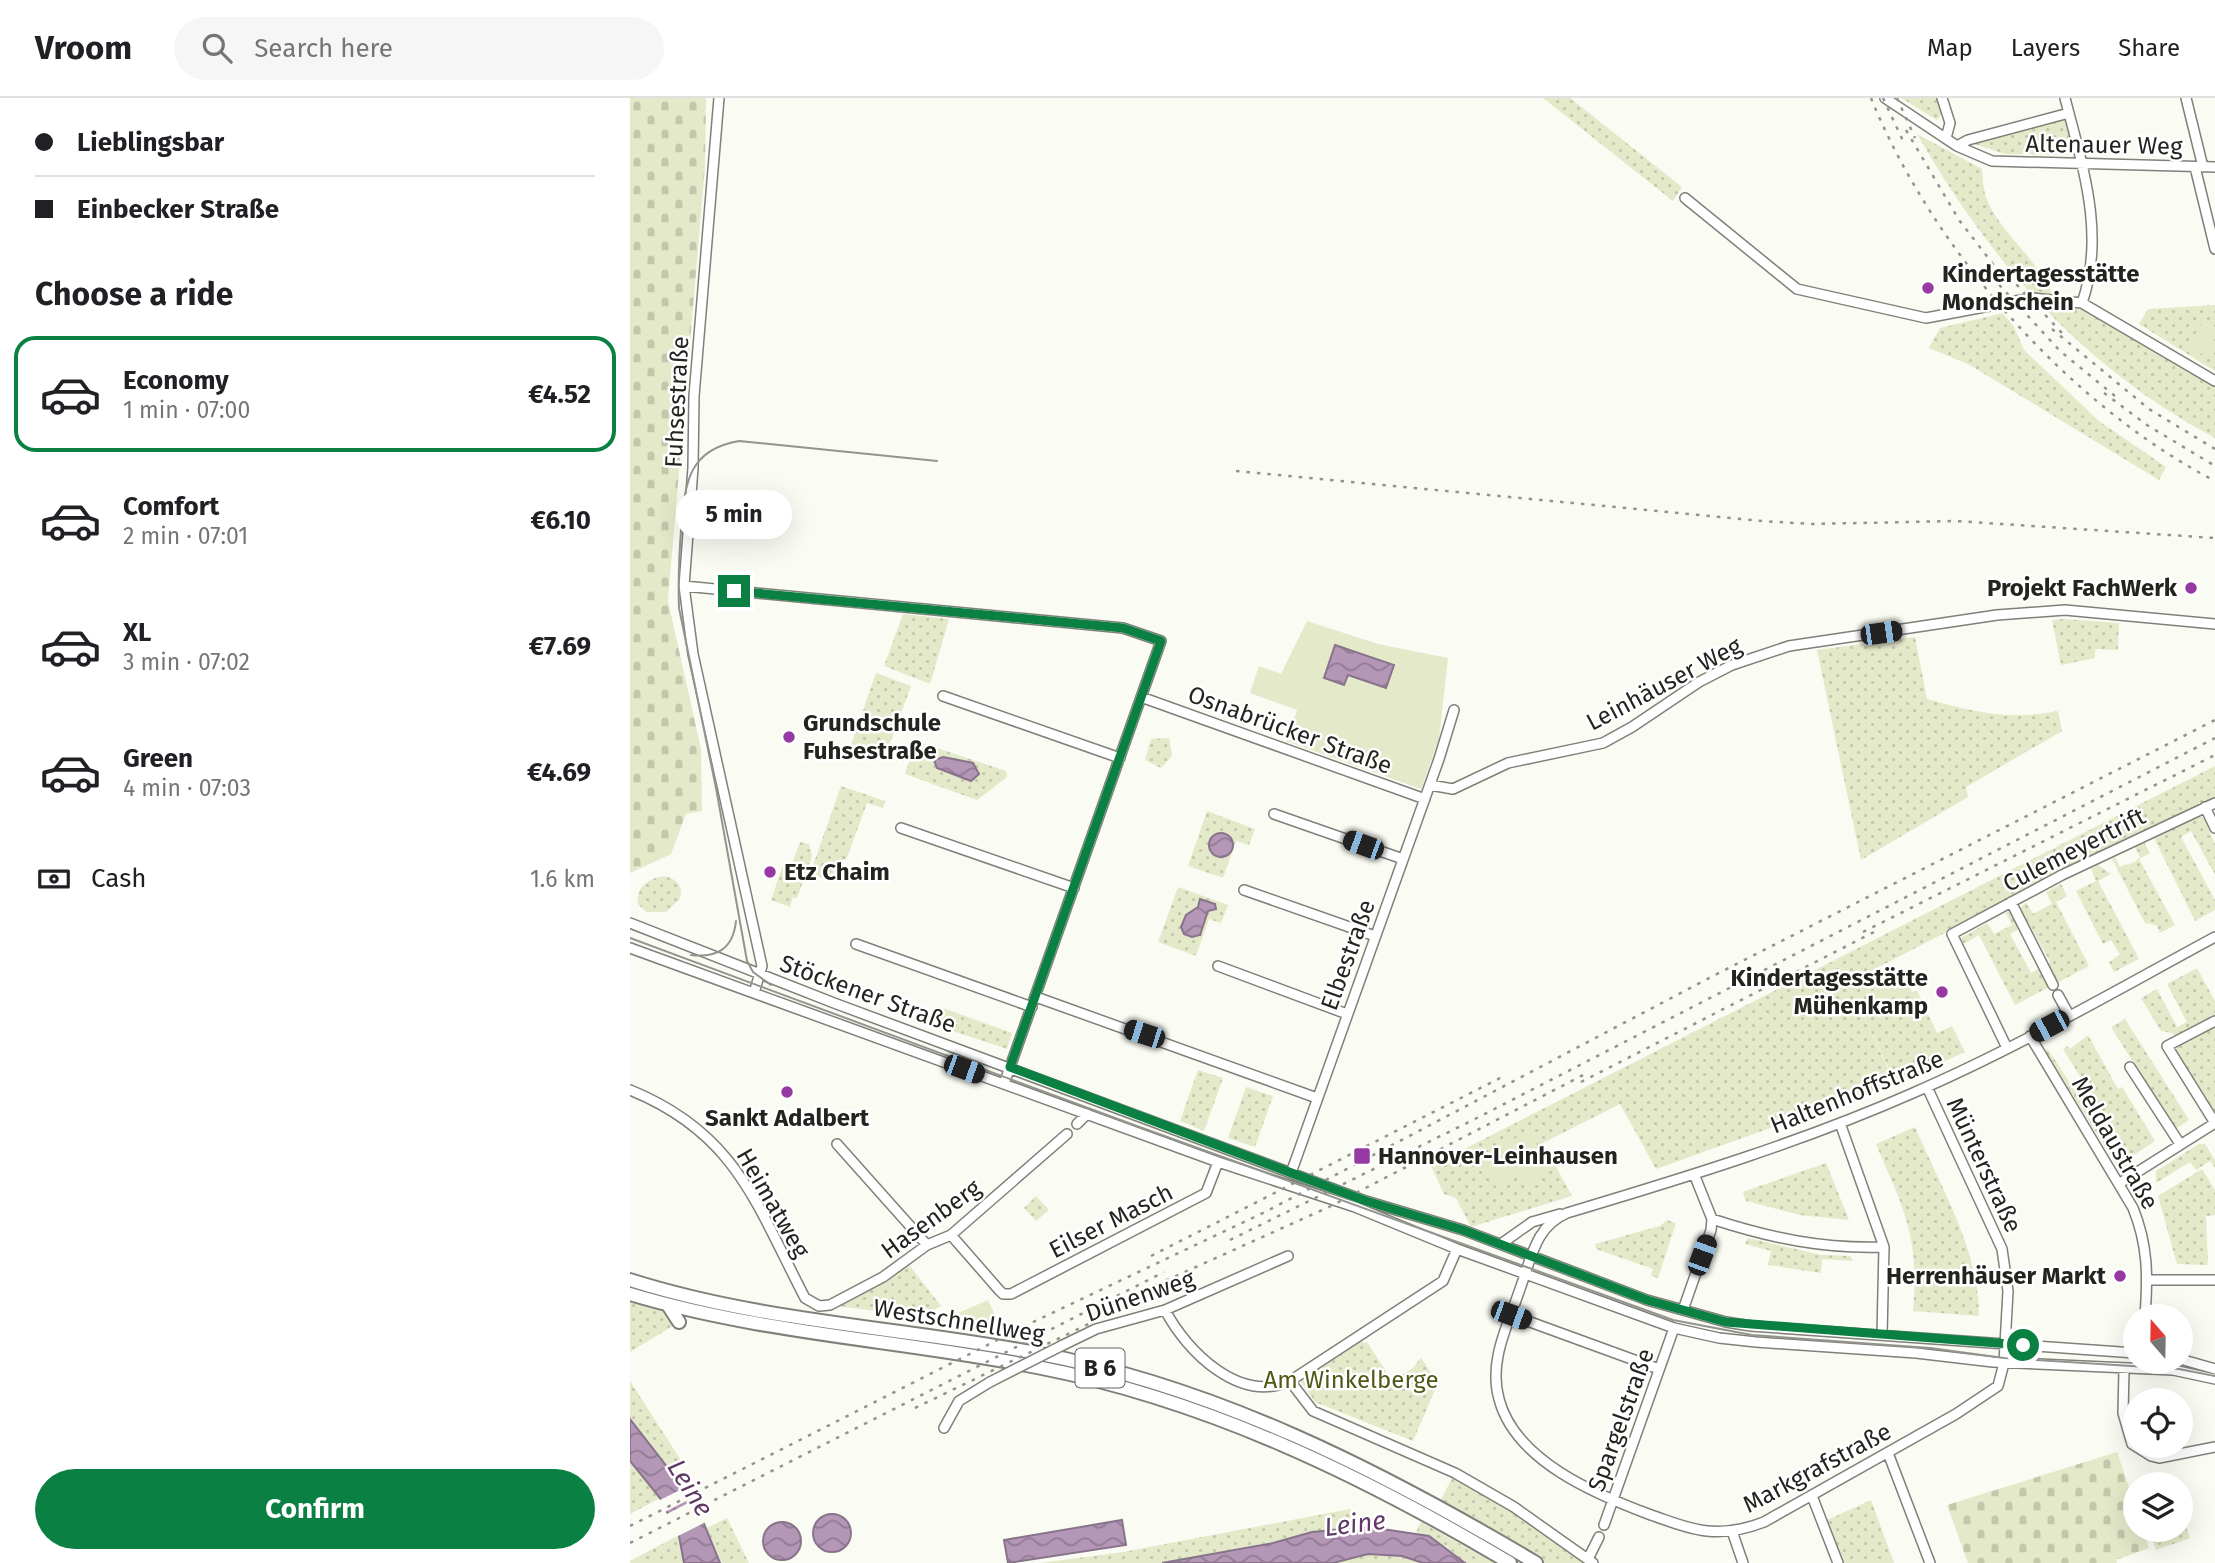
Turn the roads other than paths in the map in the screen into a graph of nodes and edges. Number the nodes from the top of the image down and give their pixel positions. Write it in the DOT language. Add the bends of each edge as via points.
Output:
graph roads {
  1 [pos="719,98"];
  2 [pos="1885,98"];
  3 [pos="1942,98"];
  4 [pos="2065,98"];
  5 [pos="2186,98"];
  6 [pos="2069,113"];
  7 [pos="1946,138"];
  8 [pos="1957,146"];
  9 [pos="2083,165"];
  10 [pos="2199,167"];
  11 [pos="2215,167"];
  12 [pos="1685,198"];
  13 [pos="2215,249"];
  14 [pos="2082,303"];
  15 [pos="2215,381"];
  16 [pos="684,586"];
  17 [pos="2215,624"];
  18 [pos="943,696"];
  19 [pos="1141,697"];
  20 [pos="1454,710"];
  21 [pos="1120,758"];
  22 [pos="1430,785"];
  23 [pos="1425,799"];
  24 [pos="2215,803"];
  25 [pos="2205,807"];
  26 [pos="1274,814"];
  27 [pos="901,828"];
  28 [pos="2215,828"];
  29 [pos="1403,859"];
  30 [pos="1074,888"];
  31 [pos="1244,890"];
  32 [pos="2011,902"];
  33 [pos="630,923"];
  34 [pos="1375,936"];
  35 [pos="2215,937"];
  36 [pos="856,944"];
  37 [pos="630,948"];
  38 [pos="1218,966"];
  39 [pos="761,975"];
  40 [pos="2053,985"];
  41 [pos="754,993"];
  42 [pos="2058,995"];
  43 [pos="1034,1002"];
  44 [pos="1346,1014"];
  45 [pos="2069,1016"];
  46 [pos="2215,1021"];
  47 [pos="2030,1036"];
  48 [pos="2007,1048"];
  49 [pos="1010,1067"];
  50 [pos="2130,1067"];
  51 [pos="1004,1084"];
  52 [pos="1927,1087"];
  53 [pos="630,1090"];
  54 [pos="1317,1098"];
  55 [pos="1087,1114"];
  56 [pos="1840,1123"];
  57 [pos="2215,1123"];
  58 [pos="1077,1124"];
  59 [pos="1067,1134"];
  60 [pos="837,1144"];
  61 [pos="2180,1144"];
  62 [pos="1218,1162"];
  63 [pos="1291,1173"];
  64 [pos="1694,1174"];
  65 [pos="2120,1183"];
  66 [pos="1567,1213"];
  67 [pos="1712,1219"];
  68 [pos="951,1235"];
  69 [pos="1501,1244"];
  70 [pos="927,1245"];
  71 [pos="1884,1247"];
  72 [pos="1457,1249"];
  73 [pos="1288,1256"];
  74 [pos="1531,1256"];
  75 [pos="1525,1273"];
  76 [pos="630,1280"];
  77 [pos="2148,1280"];
  78 [pos="2215,1280"];
  79 [pos="630,1294"];
  80 [pos="805,1298"];
  81 [pos="2146,1304"];
  82 [pos="668,1305"];
  83 [pos="1165,1310"];
  84 [pos="1683,1310"];
  85 [pos="1511,1315"];
  86 [pos="679,1322"];
  87 [pos="1674,1328"];
  88 [pos="1882,1335"];
  89 [pos="2005,1344"];
  90 [pos="2123,1352"];
  91 [pos="2004,1363"];
  92 [pos="2193,1363"];
  93 [pos="1659,1369"];
  94 [pos="2215,1369"];
  95 [pos="2123,1370"];
  96 [pos="2193,1373"];
  97 [pos="2124,1374"];
  98 [pos="2215,1379"];
  99 [pos="1290,1381"];
  100 [pos="944,1428"];
  101 [pos="2215,1447"];
  102 [pos="1888,1453"];
  103 [pos="1812,1496"];
  104 [pos="1612,1500"];
  105 [pos="1604,1525"];
  106 [pos="1732,1531"];
  107 [pos="1599,1537"];
  108 [pos="1591,1561"];
  109 [pos="1510,1563"];
  110 [pos="1536,1563"];
  111 [pos="1743,1563"];
  112 [pos="1838,1563"];
  113 [pos="1930,1563"];
  1 -- 16 [label="street, Fuhsestraße" via="694,396"];
  2 -- 7 [label="street"];
  3 -- 7 [label="street" via="1950,122"];
  4 -- 6 [label="street"];
  5 -- 10 [label="street"];
  6 -- 8 [label="street"];
  6 -- 9 [label="street"];
  7 -- 8 [label="street"];
  8 -- 9 [label="street, Altenauer Weg" via="1992,161"];
  9 -- 10 [label="street, Altenauer Weg"];
  9 -- 14 [label="street" via="2093,261"];
  10 -- 11 [label="street, Altenauer Weg"];
  10 -- 13 [label="street"];
  12 -- 14 [label="street" via="1797,289 1926,318 2032,298"];
  14 -- 15 [label="street"];
  16 -- 19 [label="street" via="1123,628 1161,641"];
  16 -- 39 [label="street, Fuhsestraße" via="687,626 748,894"];
  17 -- 22 [label="street, Leinhäuser Weg" via="2065,610 1997,615 1789,646 1699,682 1603,743 1497,766 1453,789"];
  18 -- 21 [label="street"];
  19 -- 21 [label="street"];
  19 -- 23 [label="street, Osnabrücker Straße"];
  20 -- 22 [label="street, Elbestraße"];
  21 -- 30 [label="street"];
  22 -- 23 [label="street, Elbestraße"];
  23 -- 29 [label="street, Elbestraße"];
  24 -- 25 [label="street, Culemeyertrift"];
  25 -- 28 [label="street"];
  25 -- 32 [label="street, Culemeyertrift"];
  26 -- 29 [label="street"];
  27 -- 30 [label="street"];
  29 -- 34 [label="street, Elbestraße"];
  30 -- 43 [label="street"];
  31 -- 34 [label="street"];
  32 -- 40 [label="street"];
  32 -- 48 [label="street, Culemeyertrift" via="1952,934"];
  33 -- 39 [label="street, Stöckener Straße"];
  34 -- 44 [label="street, Elbestraße"];
  35 -- 45 [label="street, Haltenhoffstraße"];
  36 -- 43 [label="street"];
  37 -- 41 [label="street, Stöckener Straße"];
  38 -- 44 [label="street"];
  39 -- 41 [label="street, Fuhsestraße"];
  39 -- 49 [label="street, Stöckener Straße"];
  41 -- 51 [label="street, Stöckener Straße"];
  42 -- 45 [label="street"];
  43 -- 49 [label="street"];
  43 -- 54 [label="street"];
  44 -- 54 [label="street, Elbestraße"];
  45 -- 47 [label="street, Haltenhoffstraße"];
  46 -- 57 [label="street" via="2167,1046"];
  47 -- 48 [label="street, Haltenhoffstraße"];
  47 -- 65 [label="street, Meldaustraße"];
  48 -- 52 [label="street, Haltenhoffstraße"];
  49 -- 51 [label="street"];
  49 -- 63 [label="street, Stöckener Straße"];
  50 -- 61 [label="street"];
  51 -- 55 [label="street, Stöckener Straße"];
  52 -- 56 [label="street, Haltenhoffstraße"];
  52 -- 89 [label="street, Münterstraße" via="2001,1244 2008,1291"];
  53 -- 80 [label="street, Heimatweg" via="686,1118 726,1156 748,1188"];
  54 -- 63 [label="street, Elbestraße"];
  55 -- 58 [label="street"];
  55 -- 62 [label="street, Stöckener Straße"];
  56 -- 64 [label="street, Haltenhoffstraße"];
  56 -- 71 [label="street"];
  57 -- 61 [label="street"];
  59 -- 68 [label="street, Hasenberg"];
  60 -- 70 [label="street"];
  61 -- 65 [label="street"];
  62 -- 68 [label="street, Eilser Masch" via="1202,1196 1011,1294 1003,1294"];
  62 -- 72 [label="street, Stöckener Straße" via="1381,1217"];
  63 -- 69 [label="street, Stöckener Straße"];
  64 -- 66 [label="street, Haltenhoffstraße"];
  64 -- 67 [label="street"];
  65 -- 77 [label="street, Meldaustraße" via="2143,1234"];
  66 -- 69 [label="street" via="1538,1219"];
  66 -- 74 [label="street, Haltenhoffstraße" via="1543,1228"];
  67 -- 71 [label="street" via="1824,1247"];
  67 -- 84 [label="street"];
  68 -- 70 [label="street, Hasenberg"];
  69 -- 74 [label="street, Stöckener Straße"];
  70 -- 80 [label="street, Hasenberg" via="883,1278 830,1305 819,1306"];
  71 -- 88 [label="street"];
  72 -- 75 [label="street, Stöckener Straße"];
  72 -- 99 [label="street" via="1443,1281"];
  73 -- 83 [label="street, Dünenweg"];
  74 -- 75 [label="street, Haltenhoffstraße"];
  74 -- 84 [label="street, Stöckener Straße"];
  75 -- 85 [label="street, Markgrafstraße"];
  75 -- 87 [label="street, Stöckener Straße"];
  76 -- 110 [label="highway, Westschnellweg / B 6" via="765,1313 1037,1353 1156,1384 1328,1449"];
  77 -- 78 [label="street"];
  77 -- 81 [label="street, Meldaustraße"];
  79 -- 82 [label="highway, Westschnellweg / B 6"];
  82 -- 86 [label="highway"];
  82 -- 109 [label="highway, Westschnellweg / B 6" via="804,1333 1037,1367 1152,1396 1323,1461"];
  83 -- 99 [label="street" via="1200,1354 1222,1373 1255,1387 1270,1388"];
  83 -- 100 [label="street, Dünenweg, bridge" via="1096,1329 990,1382 959,1401"];
  84 -- 88 [label="street, Stöckener Straße" via="1751,1326"];
  85 -- 93 [label="street"];
  85 -- 104 [label="street, Markgrafstraße" via="1495,1366 1504,1415 1536,1454 1580,1485"];
  87 -- 91 [label="street, Stöckener Straße" via="1731,1339"];
  87 -- 93 [label="street, Spargelstraße"];
  88 -- 89 [label="street, Stöckener Straße"];
  89 -- 90 [label="street, Stöckener Straße"];
  89 -- 91 [label="street, Münterstraße"];
  91 -- 95 [label="street, Stöckener Straße"];
  91 -- 102 [label="street, Markgrafstraße" via="1998,1386"];
  92 -- 94 [label="street"];
  93 -- 104 [label="street, Spargelstraße"];
  96 -- 98 [label="street, Stöckener Straße"];
  97 -- 101 [label="street" via="2123,1413 2135,1446 2162,1458"];
  99 -- 108 [label="street" via="1313,1411 1473,1482"];
  102 -- 103 [label="street, Markgrafstraße"];
  102 -- 113 [label="street"];
  103 -- 106 [label="street, Markgrafstraße" via="1764,1522"];
  103 -- 112 [label="street"];
  104 -- 105 [label="street, Spargelstraße"];
  104 -- 106 [label="street, Markgrafstraße" via="1683,1527"];
  106 -- 111 [label="street"];
  107 -- 108 [label="street"];
}
